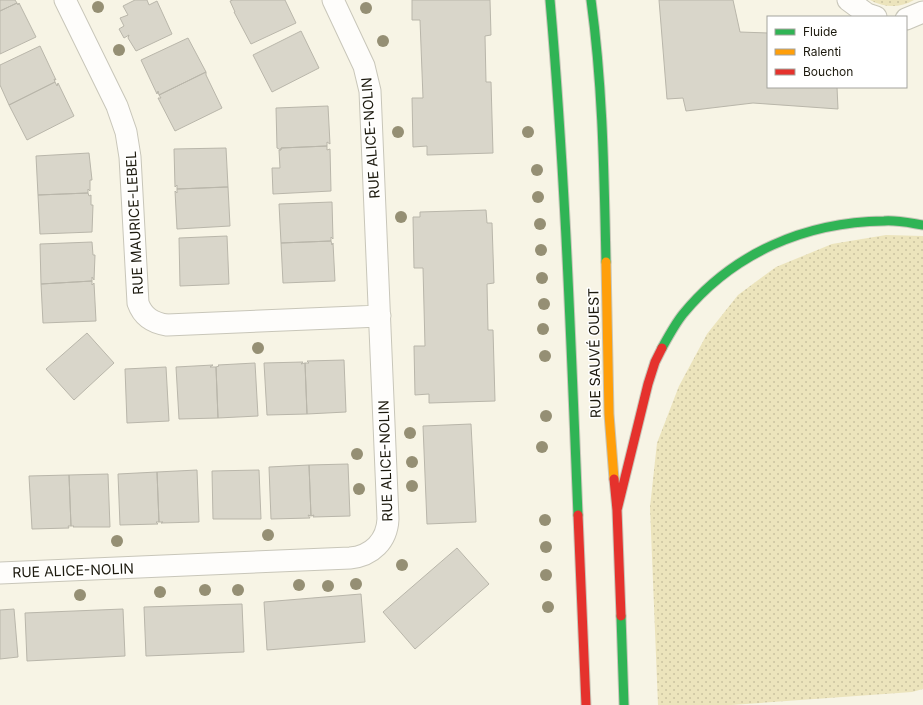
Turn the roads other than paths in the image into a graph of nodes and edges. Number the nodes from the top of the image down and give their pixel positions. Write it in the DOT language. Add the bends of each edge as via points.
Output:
graph roads {
  1 [pos="65,0"];
  2 [pos="333,0"];
  3 [pos="550,0"];
  4 [pos="591,0"];
  5 [pos="848,0"];
  6 [pos="923,12"];
  7 [pos="872,16"];
  8 [pos="907,19"];
  9 [pos="923,224"];
  10 [pos="380,316"];
  11 [pos="617,510"];
  12 [pos="0,573"];
  13 [pos="586,705"];
  14 [pos="624,705"];
  1 -- 10 [label="street, RUE MAURICE-LEBEL" via="117,106 126,132 130,157 137,290 140,308 147,317 156,323 167,325"];
  2 -- 10 [label="street, RUE ALICE-NOLIN" via="364,66 369,86"];
  3 -- 13 [label="main road, RUE SAUVÉ OUEST" via="566,214"];
  4 -- 11 [label="main road, RUE SAUVÉ OUEST" via="603,127 609,414"];
  5 -- 7 [label="street"];
  6 -- 8 [label="street"];
  9 -- 11 [label="main road" via="880,220 806,231 756,253 728,271 703,292 671,330 654,364"];
  10 -- 12 [label="street, RUE ALICE-NOLIN" via="388,519 384,538 370,552 364,556 350,558"];
  11 -- 14 [label="main road, RUE SAUVÉ OUEST"];
}
